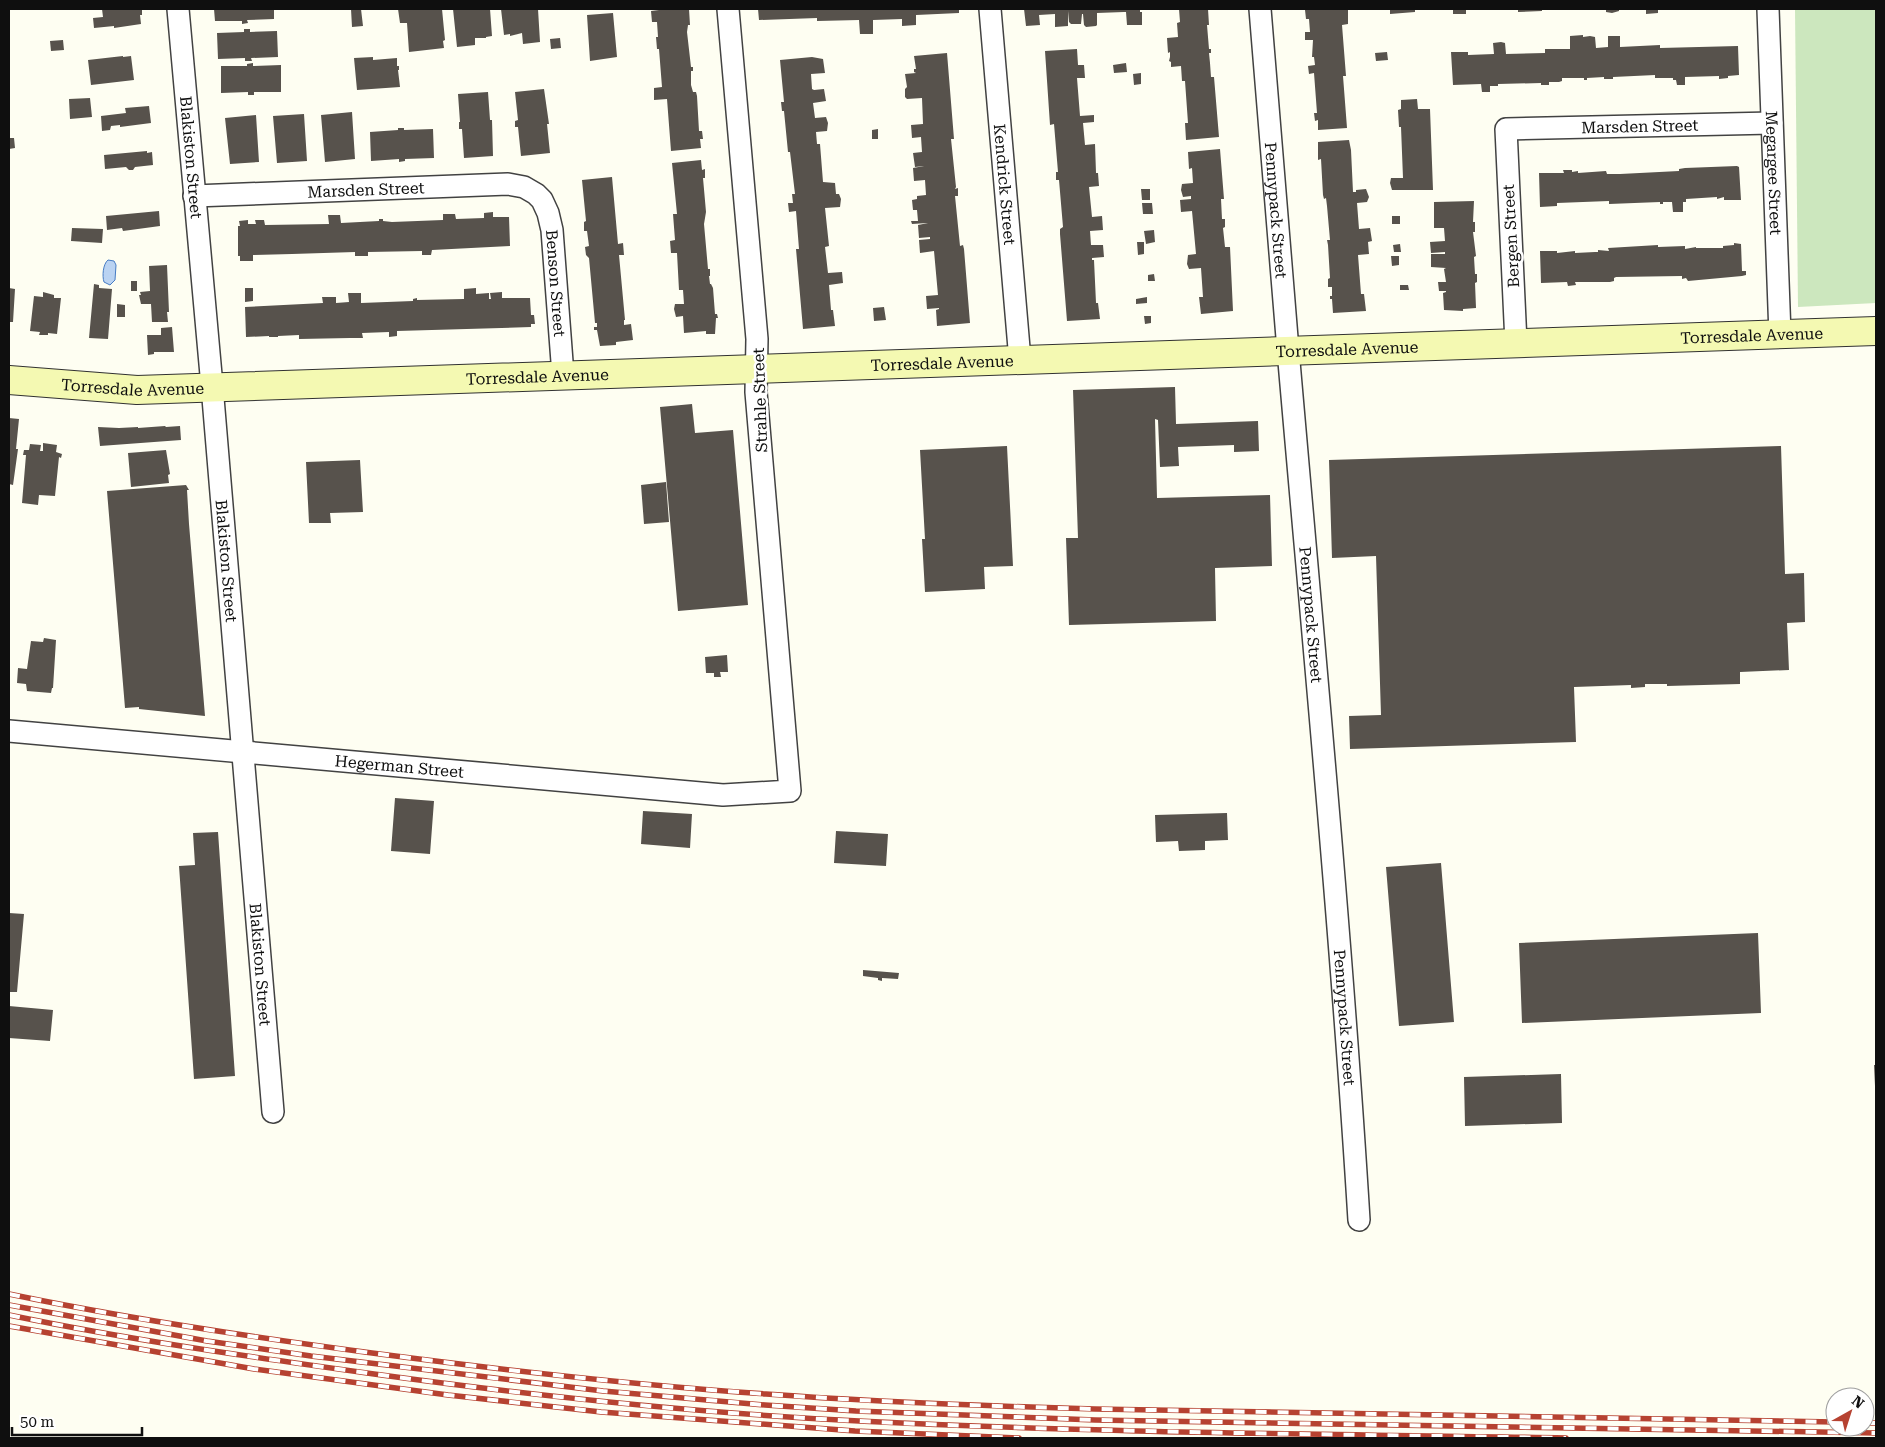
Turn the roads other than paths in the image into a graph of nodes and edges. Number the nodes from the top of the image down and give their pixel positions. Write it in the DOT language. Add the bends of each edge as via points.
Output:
graph roads {
  1 [pos="178,9"];
  2 [pos="728,9"];
  3 [pos="990,9"];
  4 [pos="1260,9"];
  5 [pos="1768,9"];
  6 [pos="1772,123"];
  7 [pos="1506,129"];
  8 [pos="536,194"];
  9 [pos="194,196"];
  10 [pos="1876,331"];
  11 [pos="1780,335"];
  12 [pos="1516,343"];
  13 [pos="1288,351"];
  14 [pos="1020,360"];
  15 [pos="756,369"];
  16 [pos="563,375"];
  17 [pos="9,380"];
  18 [pos="212,386"];
  19 [pos="9,731"];
  20 [pos="242,752"];
  21 [pos="790,791"];
  22 [pos="273,1112"];
  23 [pos="1359,1220"];
  1 -- 9 [label="street, Blakiston Street"];
  2 -- 15 [label="street, Strahle Street" via="757,339"];
  3 -- 14 [label="street, Kendrick Street"];
  4 -- 13 [label="street, Pennypack Street"];
  5 -- 6 [label="street, Megargee Street"];
  6 -- 7 [label="street, Marsden Street"];
  6 -- 11 [label="street, Megargee Street"];
  7 -- 12 [label="street, Bergen Street"];
  8 -- 9 [label="street, Marsden Street" via="524,187 508,184"];
  8 -- 16 [label="street, Benson Street" via="548,213 552,230"];
  9 -- 18 [label="street, Blakiston Street"];
  10 -- 11 [label="street, Torresdale Avenue"];
  11 -- 12 [label="street, Torresdale Avenue"];
  12 -- 13 [label="street, Torresdale Avenue"];
  13 -- 14 [label="street, Torresdale Avenue"];
  13 -- 23 [label="street, Pennypack Street" via="1334,860"];
  14 -- 15 [label="street, Torresdale Avenue"];
  15 -- 16 [label="street, Torresdale Avenue"];
  15 -- 21 [label="street, Strahle Street"];
  16 -- 18 [label="street, Torresdale Avenue"];
  17 -- 18 [label="street, Torresdale Avenue" via="137,390"];
  18 -- 20 [label="street, Blakiston Street"];
  19 -- 20 [label="street, Hegerman Street"];
  20 -- 21 [label="street, Hegerman Street" via="723,795"];
  20 -- 22 [label="street, Blakiston Street"];
}
